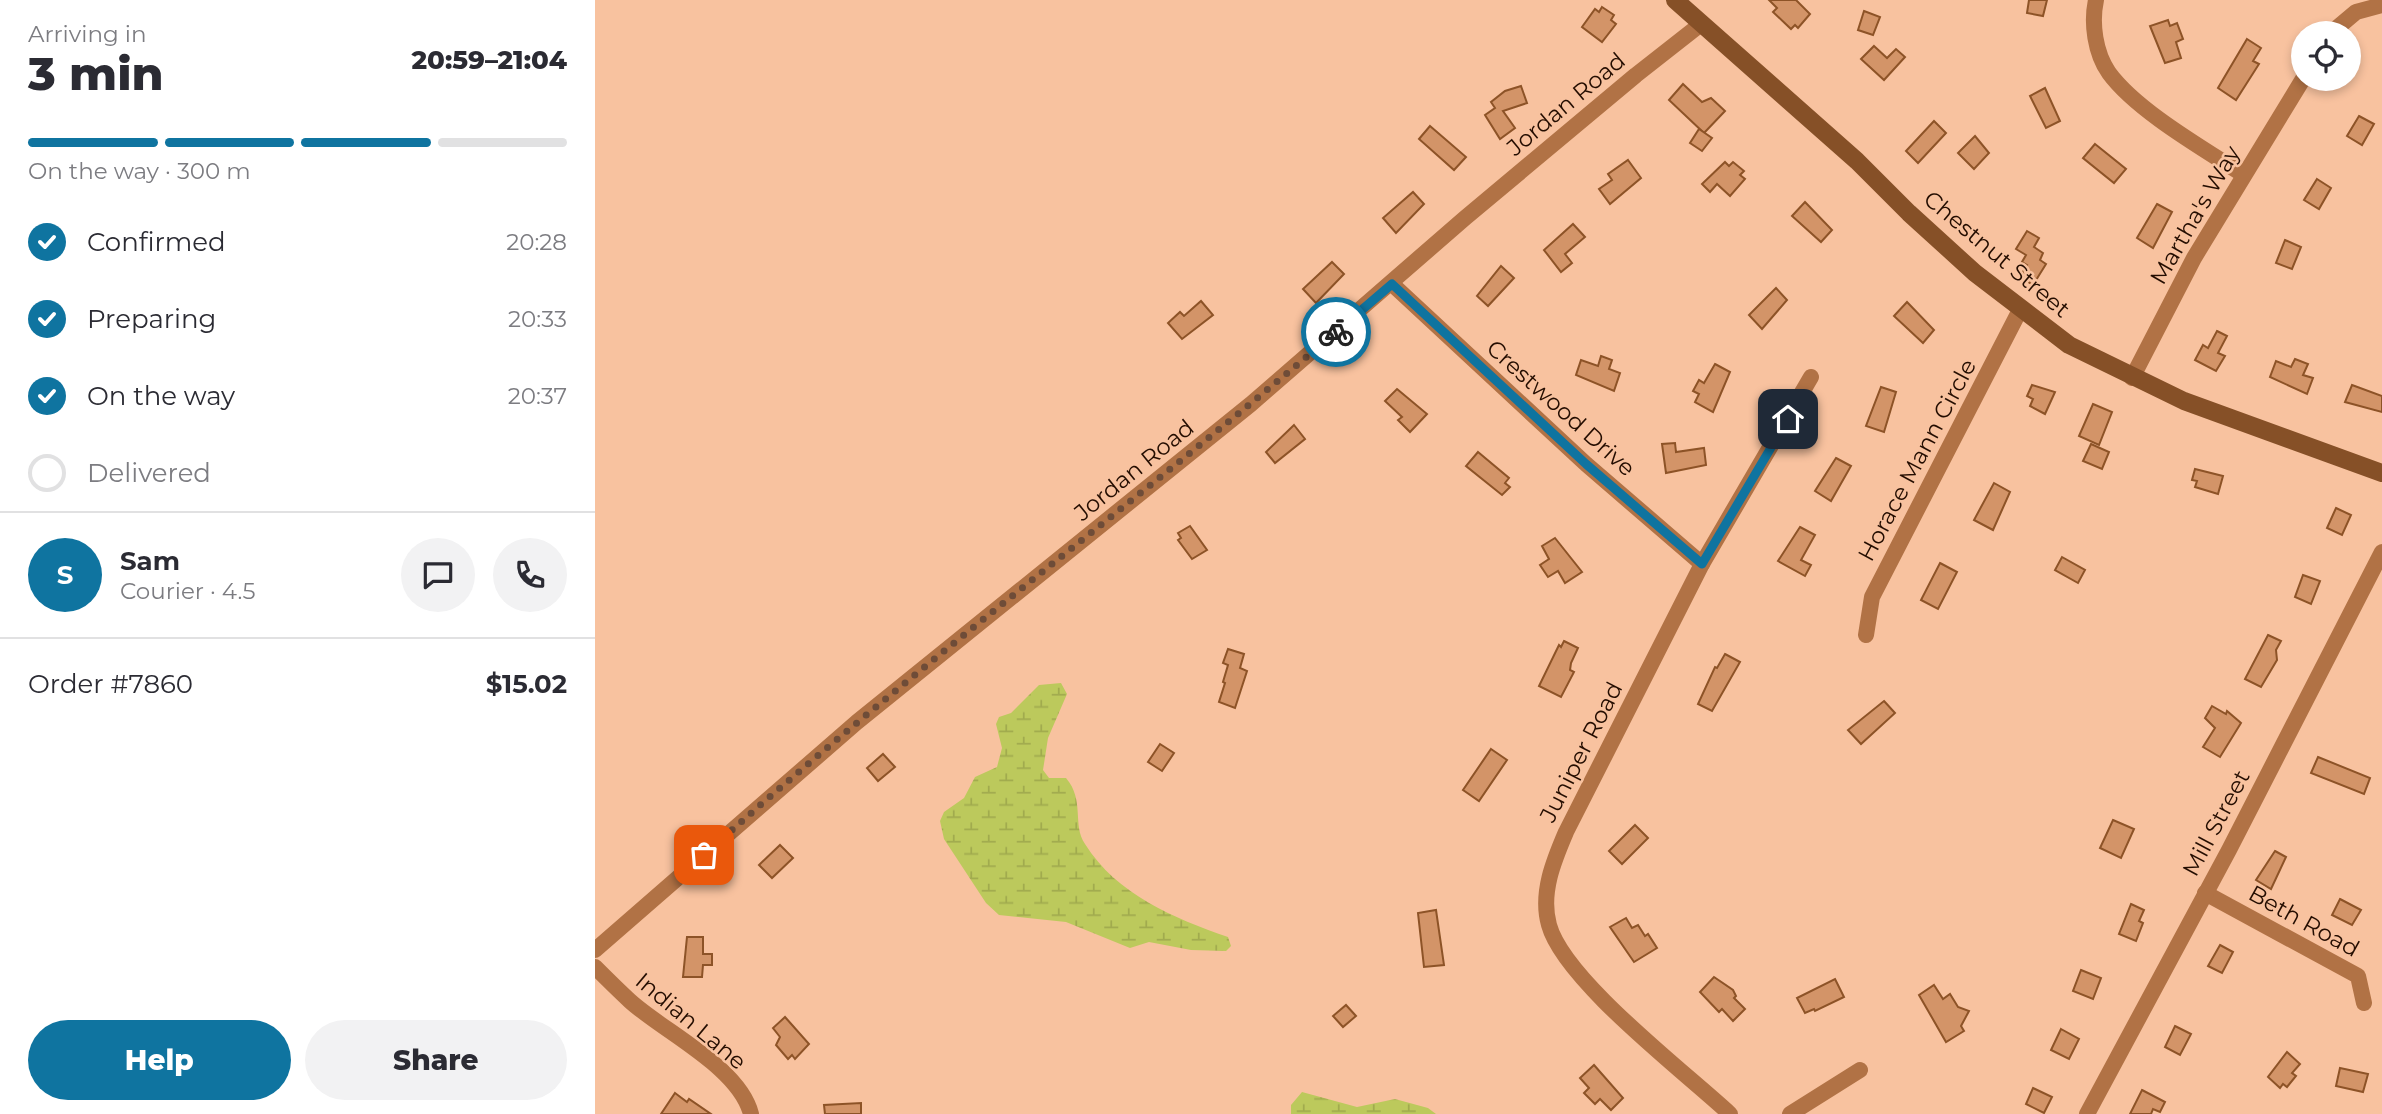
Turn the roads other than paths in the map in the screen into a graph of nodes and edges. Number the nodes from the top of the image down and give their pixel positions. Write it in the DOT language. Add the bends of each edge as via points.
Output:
graph roads {
  1 [pos="1675,0"];
  2 [pos="2096,0"];
  3 [pos="2382,5"];
  4 [pos="2345,21"];
  5 [pos="1701,24"];
  6 [pos="2296,91"];
  7 [pos="2244,174"];
  8 [pos="1392,284"];
  9 [pos="2020,310"];
  10 [pos="1811,377"];
  11 [pos="2133,378"];
  12 [pos="2382,473"];
  13 [pos="2382,552"];
  14 [pos="1702,564"];
  15 [pos="1866,635"];
  16 [pos="2205,893"];
  17 [pos="595,950"];
  18 [pos="595,967"];
  19 [pos="2364,1003"];
  20 [pos="1860,1070"];
  21 [pos="751,1114"];
  22 [pos="1730,1114"];
  23 [pos="1790,1114"];
  24 [pos="2087,1114"];
  1 -- 5 [label="main road, Chestnut Street"];
  2 -- 7 [label="street" via="2098,51 2109,73 2186,137"];
  3 -- 4 [label="street" via="2355,12"];
  5 -- 8 [label="street, Jordan Road"];
  5 -- 9 [label="main road, Chestnut Street"];
  6 -- 7 [label="street, Martha's Way"];
  7 -- 11 [label="street, Martha's Way" via="2194,258"];
  8 -- 14 [label="street, Crestwood Drive" via="1586,464"];
  8 -- 17 [label="street, Jordan Road" via="1251,404 847,730"];
  9 -- 11 [label="main road, Chestnut Street" via="2069,345"];
  9 -- 15 [label="street, Horace Mann Circle" via="1871,597"];
  10 -- 14 [label="street, Juniper Road"];
  11 -- 12 [label="main road, Chestnut Street"];
  13 -- 16 [label="street, Mill Street"];
  14 -- 22 [label="street, Juniper Road" via="1566,832 1552,864 1546,900 1559,951 1604,1000"];
  16 -- 19 [label="street, Beth Road" via="2358,976"];
  16 -- 24 [label="street, Mill Street"];
  18 -- 21 [label="street, Indian Lane" via="630,1002 715,1066 740,1092"];
  20 -- 23 [label="street"];
}
